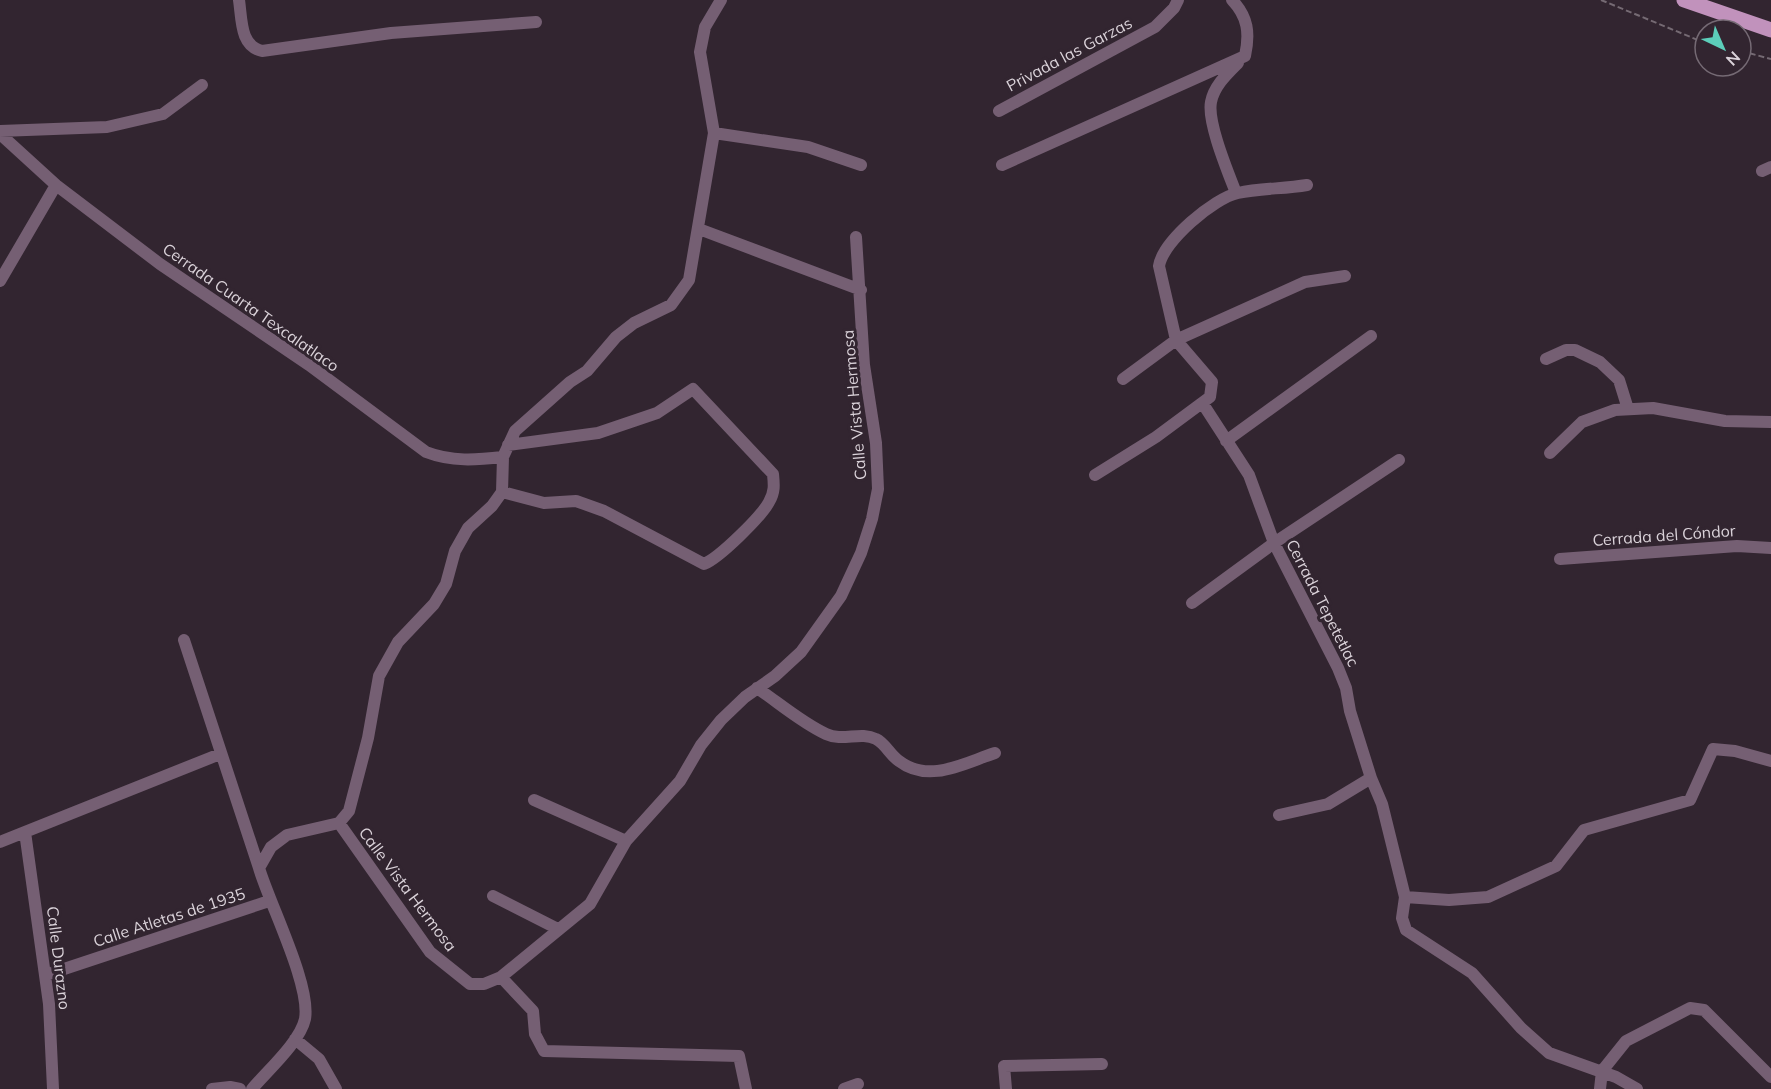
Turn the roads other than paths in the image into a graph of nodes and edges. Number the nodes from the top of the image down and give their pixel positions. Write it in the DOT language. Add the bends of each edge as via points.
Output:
graph roads {
  1 [pos="239,0"];
  2 [pos="721,0"];
  3 [pos="1178,0"];
  4 [pos="1232,0"];
  5 [pos="1684,0"];
  6 [pos="536,22"];
  7 [pos="1771,30"];
  8 [pos="1245,56"];
  9 [pos="202,85"];
  10 [pos="999,111"];
  11 [pos="0,132"];
  12 [pos="714,133"];
  13 [pos="861,165"];
  14 [pos="1002,165"];
  15 [pos="56,185"];
  16 [pos="1307,185"];
  17 [pos="1236,193"];
  18 [pos="699,229"];
  19 [pos="856,237"];
  20 [pos="1345,276"];
  21 [pos="0,281"];
  22 [pos="861,290"];
  23 [pos="1371,336"];
  24 [pos="1176,340"];
  25 [pos="1546,358"];
  26 [pos="1123,379"];
  27 [pos="1203,404"];
  28 [pos="1628,409"];
  29 [pos="1771,422"];
  30 [pos="1226,441"];
  31 [pos="508,445"];
  32 [pos="1550,453"];
  33 [pos="504,457"];
  34 [pos="1399,460"];
  35 [pos="1095,475"];
  36 [pos="502,492"];
  37 [pos="1274,543"];
  38 [pos="1771,548"];
  39 [pos="1560,559"];
  40 [pos="1192,603"];
  41 [pos="184,640"];
  42 [pos="757,688"];
  43 [pos="995,753"];
  44 [pos="220,754"];
  45 [pos="1771,762"];
  46 [pos="1371,778"];
  47 [pos="534,800"];
  48 [pos="1279,815"];
  49 [pos="339,823"];
  50 [pos="24,832"];
  51 [pos="626,840"];
  52 [pos="0,842"];
  53 [pos="259,868"];
  54 [pos="493,896"];
  55 [pos="1405,897"];
  56 [pos="269,901"];
  57 [pos="558,929"];
  58 [pos="46,975"];
  59 [pos="501,977"];
  60 [pos="295,1039"];
  61 [pos="1102,1064"];
  62 [pos="1602,1071"];
  63 [pos="1771,1077"];
  64 [pos="858,1084"];
  65 [pos="53,1089"];
  66 [pos="212,1089"];
  67 [pos="240,1089"];
  68 [pos="252,1089"];
  69 [pos="336,1089"];
  70 [pos="746,1089"];
  71 [pos="844,1089"];
  72 [pos="1006,1089"];
  73 [pos="1600,1089"];
  74 [pos="1637,1089"];
  1 -- 6 [label="street" via="246,43 262,51 391,33"];
  2 -- 12 [label="street" via="705,27 700,52"];
  3 -- 10 [label="street, Privada las Garzas" via="1155,27"];
  4 -- 8 [label="street" via="1247,23"];
  5 -- 7 [label="main road"];
  8 -- 14 [label="street"];
  8 -- 17 [label="street" via="1221,79 1210,102 1217,141"];
  9 -- 11 [label="street" via="163,114 107,127"];
  11 -- 15 [label="street, Cerrada Cuarta Texcalatlaco"];
  12 -- 13 [label="street" via="808,147"];
  12 -- 18 [label="street"];
  15 -- 21 [label="street"];
  15 -- 33 [label="street, Cerrada Cuarta Texcalatlaco" via="160,264 309,365 426,452 462,461"];
  16 -- 17 [label="street"];
  17 -- 24 [label="street" via="1180,229 1160,259"];
  18 -- 22 [label="street"];
  18 -- 31 [label="street" via="689,280 671,305 634,323 616,337 587,371 525,420"];
  19 -- 22 [label="street, Calle Vista Hermosa"];
  20 -- 24 [label="street" via="1305,282"];
  22 -- 42 [label="street, Calle Vista Hermosa" via="864,365 876,443 878,489 872,519 861,553 825,621 801,652"];
  23 -- 30 [label="street"];
  24 -- 26 [label="street"];
  24 -- 27 [label="street" via="1212,382 1210,397"];
  25 -- 28 [label="street" via="1575,350 1600,362 1619,380"];
  27 -- 30 [label="street, Cerrada Tepetetlac"];
  27 -- 35 [label="street"];
  28 -- 29 [label="street" via="1653,408 1725,421"];
  28 -- 32 [label="street" via="1595,415 1582,422"];
  30 -- 37 [label="street, Cerrada Tepetetlac" via="1249,475"];
  31 -- 33 [label="street"];
  31 -- 36 [label="street" via="598,433 657,413 693,389 773,474 775,489 769,503 716,559 704,564 604,511 576,501 544,504"];
  33 -- 36 [label="street"];
  34 -- 37 [label="street"];
  36 -- 49 [label="street" via="468,528 434,604 398,642 379,676 349,811"];
  37 -- 40 [label="street"];
  37 -- 46 [label="street, Cerrada Tepetetlac" via="1342,678"];
  38 -- 39 [label="street, Cerrada del Cóndor" via="1737,546"];
  41 -- 44 [label="street"];
  42 -- 43 [label="street" via="826,734 877,739 898,761 918,772 942,771"];
  42 -- 51 [label="street, Calle Vista Hermosa" via="721,720 680,781"];
  44 -- 50 [label="street"];
  44 -- 53 [label="street"];
  45 -- 55 [label="street" via="1713,749 1690,800 1584,830 1556,866 1516,887 1488,897"];
  46 -- 48 [label="street" via="1328,804"];
  46 -- 55 [label="street, Cerrada Tepetetlac" via="1382,804"];
  47 -- 51 [label="street"];
  49 -- 53 [label="street" via="287,835 271,847"];
  49 -- 59 [label="street, Calle Vista Hermosa" via="430,952 470,984 484,984"];
  50 -- 52 [label="street"];
  50 -- 58 [label="street, Calle Durazno"];
  51 -- 57 [label="street, Calle Vista Hermosa" via="590,904"];
  53 -- 56 [label="street"];
  54 -- 57 [label="street"];
  55 -- 62 [label="street, Cerrada Tepetetlac" via="1402,918 1406,930 1472,973 1549,1053"];
  56 -- 58 [label="street, Calle Atletas de 1935"];
  56 -- 60 [label="street" via="304,996 305,1020"];
  57 -- 59 [label="street, Calle Vista Hermosa"];
  58 -- 65 [label="street, Calle Durazno"];
  59 -- 70 [label="street" via="532,1011 544,1051 739,1056"];
  60 -- 68 [label="street"];
  60 -- 69 [label="street" via="319,1059"];
  61 -- 72 [label="street" via="1004,1066"];
  62 -- 63 [label="street" via="1626,1041 1690,1008 1704,1010"];
  62 -- 73 [label="street"];
  62 -- 74 [label="street"];
  64 -- 71 [label="street"];
  66 -- 67 [label="street"];
}
